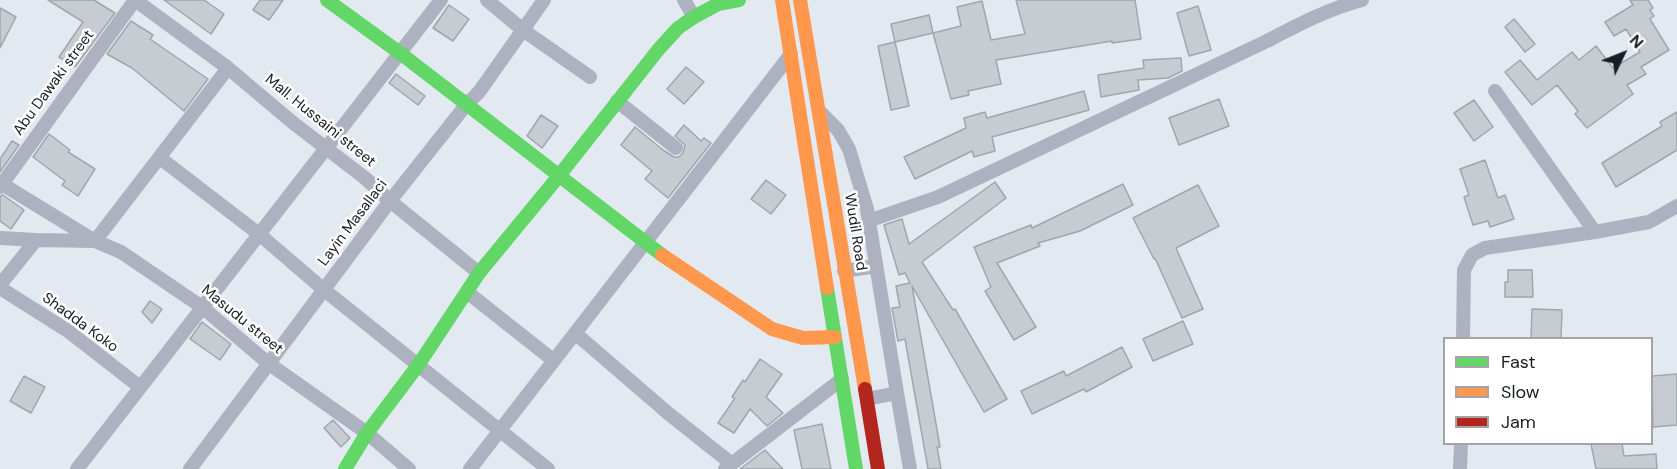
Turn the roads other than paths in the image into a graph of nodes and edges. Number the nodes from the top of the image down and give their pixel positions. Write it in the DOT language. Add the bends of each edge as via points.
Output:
graph roads {
  1 [pos="135,0"];
  2 [pos="327,0"];
  3 [pos="441,0"];
  4 [pos="487,0"];
  5 [pos="544,0"];
  6 [pos="684,0"];
  7 [pos="739,0"];
  8 [pos="782,0"];
  9 [pos="800,0"];
  10 [pos="1362,0"];
  11 [pos="694,17"];
  12 [pos="523,30"];
  13 [pos="400,53"];
  14 [pos="791,54"];
  15 [pos="228,68"];
  16 [pos="590,77"];
  17 [pos="1495,91"];
  18 [pos="618,101"];
  19 [pos="466,105"];
  20 [pos="819,111"];
  21 [pos="326,148"];
  22 [pos="676,148"];
  23 [pos="160,158"];
  24 [pos="558,177"];
  25 [pos="1,185"];
  26 [pos="390,201"];
  27 [pos="1677,206"];
  28 [pos="868,221"];
  29 [pos="1594,232"];
  30 [pos="259,234"];
  31 [pos="0,238"];
  32 [pos="36,240"];
  33 [pos="94,241"];
  34 [pos="645,243"];
  35 [pos="876,266"];
  36 [pos="844,271"];
  37 [pos="480,273"];
  38 [pos="0,286"];
  39 [pos="324,289"];
  40 [pos="467,292"];
  41 [pos="202,307"];
  42 [pos="575,333"];
  43 [pos="835,337"];
  44 [pos="1462,337"];
  45 [pos="554,360"];
  46 [pos="268,363"];
  47 [pos="419,363"];
  48 [pos="842,379"];
  49 [pos="140,387"];
  50 [pos="897,393"];
  51 [pos="867,399"];
  52 [pos="501,429"];
  53 [pos="367,433"];
  54 [pos="1461,445"];
  55 [pos="729,466"];
  56 [pos="77,469"];
  57 [pos="190,469"];
  58 [pos="345,469"];
  59 [pos="409,469"];
  60 [pos="470,469"];
  61 [pos="548,469"];
  62 [pos="856,469"];
  63 [pos="878,469"];
  64 [pos="910,469"];
  65 [pos="1460,469"];
  1 -- 15 [label="street, Mall. Hussaini street"];
  1 -- 25 [label="street, Abu Dawaki street"];
  2 -- 13 [label="street"];
  3 -- 13 [label="street"];
  4 -- 12 [label="street"];
  5 -- 12 [label="street, Layin Masallaci"];
  6 -- 11 [label="street"];
  7 -- 11 [label="street" via="718,4"];
  8 -- 14 [label="street"];
  9 -- 20 [label="street, Wudil Road"];
  10 -- 28 [label="street" via="1307,20 938,197"];
  11 -- 18 [label="street" via="658,50"];
  12 -- 16 [label="street"];
  12 -- 19 [label="street, Layin Masallaci"];
  13 -- 19 [label="street"];
  13 -- 21 [label="street"];
  14 -- 34 [label="street"];
  14 -- 43 [label="street"];
  15 -- 21 [label="street, Mall. Hussaini street"];
  15 -- 23 [label="street"];
  17 -- 29 [label="street"];
  18 -- 22 [label="street"];
  18 -- 24 [label="street"];
  19 -- 24 [label="street"];
  19 -- 26 [label="street, Layin Masallaci"];
  20 -- 28 [label="street" via="838,130 849,149"];
  20 -- 36 [label="street, Wudil Road"];
  21 -- 26 [label="street, Mall. Hussaini street"];
  21 -- 30 [label="street"];
  23 -- 30 [label="street"];
  23 -- 33 [label="street"];
  24 -- 34 [label="street"];
  24 -- 37 [label="street"];
  25 -- 33 [label="street"];
  26 -- 37 [label="street, Mall. Hussaini street"];
  26 -- 39 [label="street, Layin Masallaci"];
  27 -- 29 [label="street" via="1648,222"];
  28 -- 35 [label="street"];
  29 -- 44 [label="street" via="1485,248 1472,255 1464,270"];
  30 -- 39 [label="street"];
  30 -- 41 [label="street"];
  31 -- 32 [label="street, Masudu street"];
  32 -- 33 [label="street, Masudu street"];
  32 -- 38 [label="street"];
  33 -- 41 [label="street, Masudu street" via="121,252"];
  34 -- 42 [label="street"];
  34 -- 43 [label="street" via="772,329 814,340"];
  35 -- 36 [label="street"];
  35 -- 50 [label="street"];
  36 -- 51 [label="street, Wudil Road"];
  37 -- 40 [label="street"];
  38 -- 49 [label="street, Shadda Koko"];
  39 -- 46 [label="street, Layin Masallaci"];
  39 -- 47 [label="street"];
  40 -- 45 [label="street"];
  40 -- 47 [label="street"];
  41 -- 46 [label="street, Masudu street"];
  41 -- 49 [label="street"];
  42 -- 45 [label="street"];
  42 -- 55 [label="street"];
  43 -- 48 [label="street"];
  45 -- 52 [label="street"];
  46 -- 53 [label="street, Masudu street"];
  46 -- 57 [label="street, Layin Masallaci"];
  47 -- 52 [label="street"];
  47 -- 53 [label="street"];
  48 -- 55 [label="street"];
  48 -- 62 [label="street"];
  49 -- 56 [label="street"];
  50 -- 51 [label="street"];
  50 -- 64 [label="street"];
  51 -- 63 [label="street, Wudil Road"];
  52 -- 60 [label="street"];
  52 -- 61 [label="street"];
  53 -- 58 [label="street"];
  53 -- 59 [label="street, Masudu street"];
  54 -- 65 [label="street"];
}
